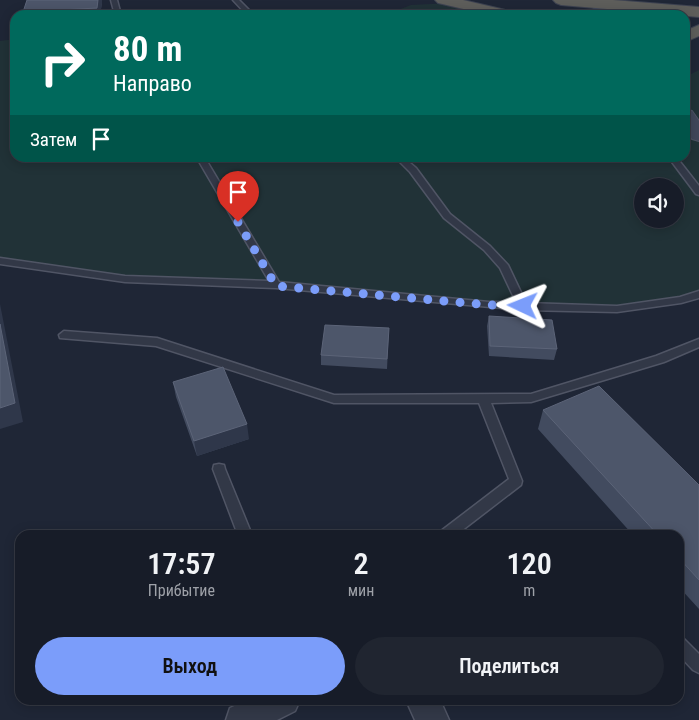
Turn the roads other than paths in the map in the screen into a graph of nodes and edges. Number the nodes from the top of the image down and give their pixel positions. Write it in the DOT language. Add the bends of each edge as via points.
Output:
graph roads {
  1 [pos="236,0"];
  2 [pos="443,0"];
  3 [pos="561,0"];
  4 [pos="595,1"];
  5 [pos="245,10"];
  6 [pos="487,10"];
  7 [pos="680,10"];
  8 [pos="203,162"];
  9 [pos="404,162"];
  10 [pos="676,162"];
  11 [pos="699,192"];
  12 [pos="0,261"];
  13 [pos="276,286"];
  14 [pos="699,294"];
  15 [pos="523,306"];
  16 [pos="64,335"];
  17 [pos="699,343"];
  18 [pos="483,397"];
  19 [pos="220,469"];
  20 [pos="243,530"];
  21 [pos="452,530"];
  22 [pos="684,649"];
  23 [pos="699,665"];
  24 [pos="274,705"];
  25 [pos="425,705"];
  26 [pos="242,720"];
  27 [pos="433,720"];
  1 -- 5 [label="lane"];
  2 -- 6 [label="highway"];
  3 -- 4 [label="highway"];
  4 -- 7 [label="highway"];
  8 -- 13 [label="lane"];
  9 -- 15 [label="lane" via="446,216 487,248 504,267"];
  10 -- 11 [label="lane"];
  12 -- 13 [label="lane" via="125,279"];
  13 -- 15 [label="lane"];
  14 -- 15 [label="lane" via="681,300 618,309"];
  16 -- 18 [label="lane" via="157,342 334,399"];
  17 -- 18 [label="lane" via="660,359 531,398"];
  18 -- 21 [label="lane" via="516,481"];
  19 -- 20 [label="lane"];
  22 -- 23 [label="lane"];
  24 -- 26 [label="street"];
  25 -- 27 [label="street"];
}
